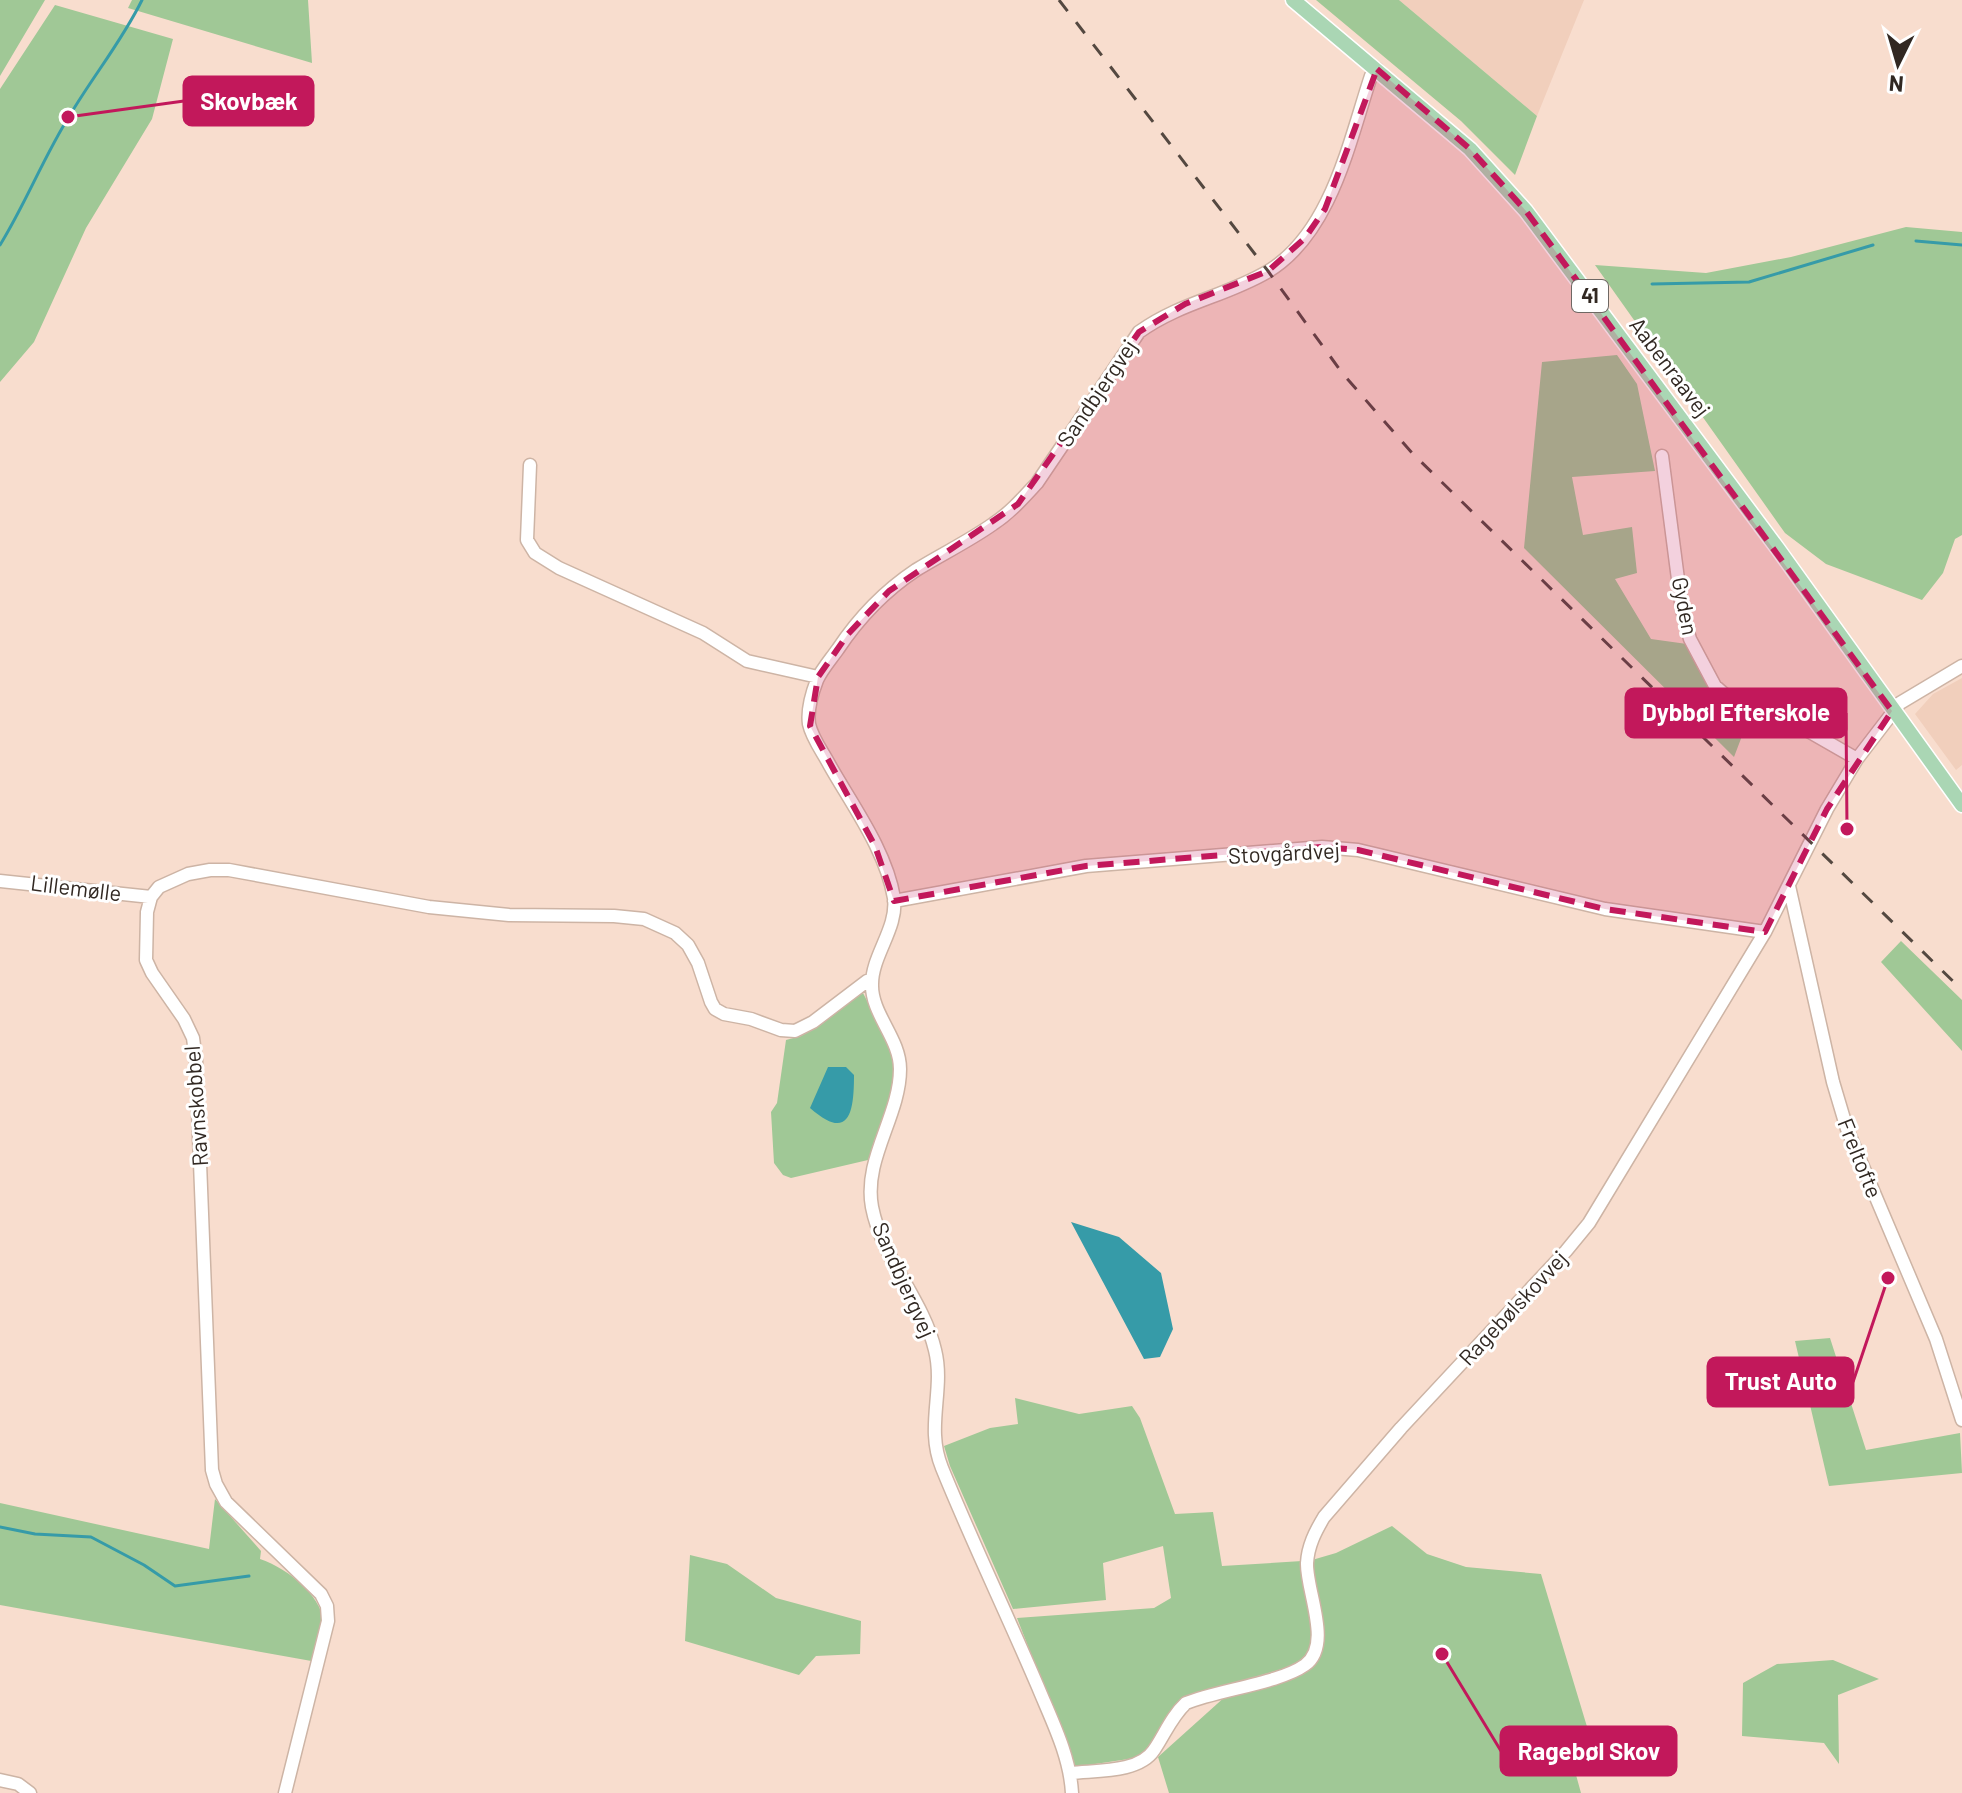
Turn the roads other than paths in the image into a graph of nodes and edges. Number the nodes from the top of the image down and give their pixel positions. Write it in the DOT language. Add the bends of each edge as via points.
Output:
graph roads {
  1 [pos="1293,0"];
  2 [pos="1377,69"];
  3 [pos="1662,456"];
  4 [pos="530,465"];
  5 [pos="1962,666"];
  6 [pos="818,677"];
  7 [pos="1896,707"];
  8 [pos="1857,759"];
  9 [pos="1962,805"];
  10 [pos="0,881"];
  11 [pos="1789,886"];
  12 [pos="151,897"];
  13 [pos="894,901"];
  14 [pos="1765,932"];
  15 [pos="872,980"];
  16 [pos="1962,1420"];
  17 [pos="1071,1773"];
  18 [pos="0,1780"];
  19 [pos="30,1793"];
  20 [pos="285,1793"];
  21 [pos="1072,1793"];
  1 -- 2 [label="main road, Aabenraavej / 41"];
  2 -- 6 [label="street, Sandbjergvej" via="1325,209 1305,238 1268,271 1185,304 1139,332 1037,483 996,523 889,591 848,634"];
  2 -- 7 [label="main road, Aabenraavej / 41" via="1470,149 1526,211"];
  3 -- 8 [label="street, Gyden" via="1682,610 1690,639 1715,686 1731,700 1796,724"];
  4 -- 6 [label="street" via="527,540 535,553 703,633 747,661"];
  5 -- 7 [label="street"];
  6 -- 13 [label="street, Sandbjergvej" via="808,713 810,726 875,846"];
  7 -- 8 [label="street, Ragebølskovvej"];
  7 -- 9 [label="main road, Aabenraavej / 41"];
  8 -- 11 [label="street, Ragebølskovvej"];
  10 -- 12 [label="street, Lillemølle"];
  11 -- 14 [label="street, Ragebølskovvej"];
  11 -- 16 [label="street, Freltofte" via="1847,1129 1936,1339"];
  12 -- 15 [label="street" via="159,887 188,874 229,870 429,907 644,919 688,945 715,1009 781,1030 795,1031 813,1022"];
  12 -- 20 [label="street, Ravnskobbel" via="146,960 184,1019 196,1060 212,1470 226,1502 321,1594 327,1606 320,1661"];
  13 -- 14 [label="street, Stovgårdvej" via="1086,866 1322,847 1358,850 1605,909"];
  13 -- 15 [label="street"];
  14 -- 17 [label="street, Ragebølskovvej" via="1589,1223 1324,1517 1307,1567 1317,1623 1311,1660 1290,1673 1186,1703 1144,1761"];
  15 -- 17 [label="street, Sandbjergvej" via="900,1069 870,1185 872,1209 936,1353 933,1419 940,1464"];
  17 -- 21 [label="street, Sandbjergvej"];
  18 -- 19 [label="street"];
}
